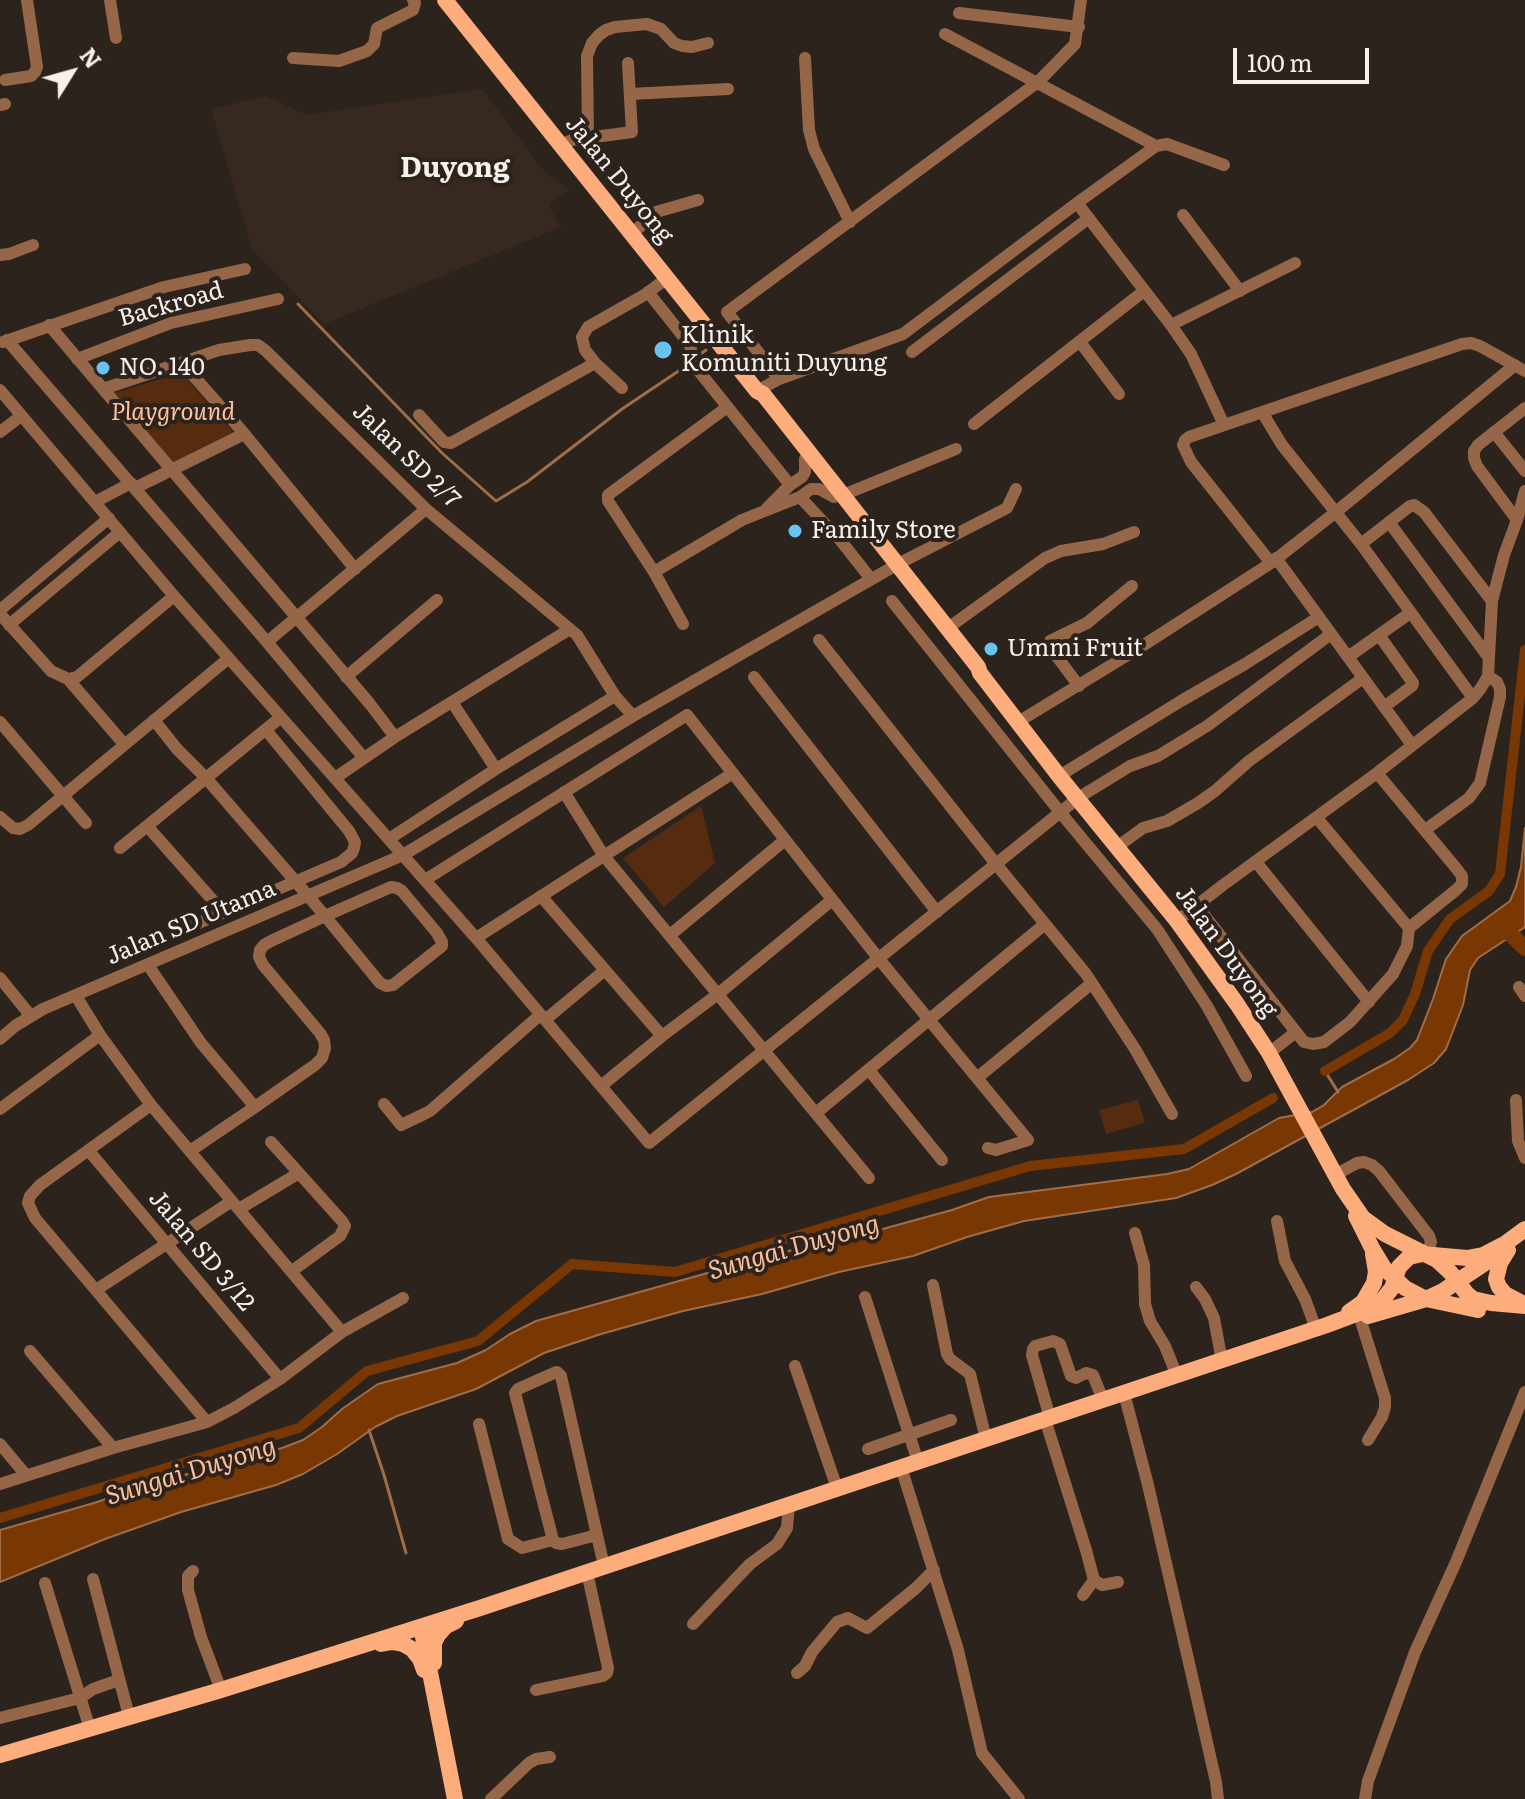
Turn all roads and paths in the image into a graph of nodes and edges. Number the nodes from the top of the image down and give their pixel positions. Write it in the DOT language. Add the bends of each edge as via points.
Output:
graph roads {
  1 [pos="27,0"];
  2 [pos="110,0"];
  3 [pos="413,0"];
  4 [pos="445,0"];
  5 [pos="1081,0"];
  6 [pos="959,13"];
  7 [pos="1079,27"];
  8 [pos="945,34"];
  9 [pos="116,38"];
  10 [pos="708,43"];
  11 [pos="293,58"];
  12 [pos="805,58"];
  13 [pos="628,63"];
  14 [pos="5,80"];
  15 [pos="1046,86"];
  16 [pos="728,89"];
  17 [pos="630,94"];
  18 [pos="588,138"];
  19 [pos="560,145"];
  20 [pos="1156,146"];
  21 [pos="1224,165"];
  22 [pos="698,200"];
  23 [pos="1077,203"];
  24 [pos="1183,215"];
  25 [pos="1089,218"];
  26 [pos="850,222"];
  27 [pos="631,233"];
  28 [pos="33,245"];
  29 [pos="0,255"];
  30 [pos="1295,263"];
  31 [pos="245,269"];
  32 [pos="667,278"];
  33 [pos="1144,291"];
  34 [pos="1240,291"];
  35 [pos="648,292"];
  36 [pos="278,299"];
  37 [pos="49,325"];
  38 [pos="1171,325"];
  39 [pos="4,341"];
  40 [pos="1080,342"];
  41 [pos="912,352"];
  42 [pos="77,359"];
  43 [pos="182,363"];
  44 [pos="595,363"];
  45 [pos="1520,368"];
  46 [pos="779,379"];
  47 [pos="622,388"];
  48 [pos="103,389"];
  49 [pos="0,390"];
  50 [pos="757,391"];
  51 [pos="1119,394"];
  52 [pos="726,408"];
  53 [pos="1525,408"];
  54 [pos="1262,412"];
  55 [pos="419,415"];
  56 [pos="21,416"];
  57 [pos="974,424"];
  58 [pos="1224,425"];
  59 [pos="0,432"];
  60 [pos="1494,432"];
  61 [pos="244,434"];
  62 [pos="956,449"];
  63 [pos="805,459"];
  64 [pos="171,471"];
  65 [pos="1525,471"];
  66 [pos="790,485"];
  67 [pos="133,486"];
  68 [pos="1016,489"];
  69 [pos="1525,491"];
  70 [pos="839,496"];
  71 [pos="800,497"];
  72 [pos="95,502"];
  73 [pos="426,509"];
  74 [pos="1336,512"];
  75 [pos="761,513"];
  76 [pos="109,518"];
  77 [pos="1517,520"];
  78 [pos="1389,522"];
  79 [pos="120,532"];
  80 [pos="1134,532"];
  81 [pos="1361,544"];
  82 [pos="1274,560"];
  83 [pos="894,566"];
  84 [pos="355,569"];
  85 [pos="654,572"];
  86 [pos="871,579"];
  87 [pos="1132,586"];
  88 [pos="174,596"];
  89 [pos="437,600"];
  90 [pos="892,601"];
  91 [pos="1492,601"];
  92 [pos="0,612"];
  93 [pos="1410,613"];
  94 [pos="1319,617"];
  95 [pos="296,618"];
  96 [pos="683,624"];
  97 [pos="9,625"];
  98 [pos="948,628"];
  99 [pos="570,629"];
  100 [pos="1331,634"];
  101 [pos="1379,635"];
  102 [pos="819,640"];
  103 [pos="267,642"];
  104 [pos="1348,657"];
  105 [pos="229,658"];
  106 [pos="1489,658"];
  107 [pos="980,673"];
  108 [pos="1488,676"];
  109 [pos="346,677"];
  110 [pos="754,677"];
  111 [pos="1363,678"];
  112 [pos="68,679"];
  113 [pos="1079,686"];
  114 [pos="615,696"];
  115 [pos="1473,698"];
  116 [pos="452,702"];
  117 [pos="1384,707"];
  118 [pos="633,716"];
  119 [pos="281,717"];
  120 [pos="154,720"];
  121 [pos="0,722"];
  122 [pos="1018,722"];
  123 [pos="266,730"];
  124 [pos="395,737"];
  125 [pos="124,744"];
  126 [pos="1412,745"];
  127 [pos="363,757"];
  128 [pos="496,769"];
  129 [pos="733,773"];
  130 [pos="1377,773"];
  131 [pos="1059,776"];
  132 [pos="206,778"];
  133 [pos="335,778"];
  134 [pos="564,792"];
  135 [pos="62,795"];
  136 [pos="1078,798"];
  137 [pos="1060,812"];
  138 [pos="0,817"];
  139 [pos="1317,818"];
  140 [pos="86,823"];
  141 [pos="147,826"];
  142 [pos="1425,830"];
  143 [pos="389,839"];
  144 [pos="785,840"];
  145 [pos="1117,847"];
  146 [pos="120,848"];
  147 [pos="403,855"];
  148 [pos="604,856"];
  149 [pos="1256,862"];
  150 [pos="996,864"];
  151 [pos="425,880"];
  152 [pos="296,881"];
  153 [pos="541,896"];
  154 [pos="309,897"];
  155 [pos="832,900"];
  156 [pos="1197,906"];
  157 [pos="937,912"];
  158 [pos="224,913"];
  159 [pos="325,916"];
  160 [pos="1177,921"];
  161 [pos="1045,924"];
  162 [pos="187,928"];
  163 [pos="1409,928"];
  164 [pos="670,935"];
  165 [pos="476,938"];
  166 [pos="879,959"];
  167 [pos="148,965"];
  168 [pos="605,970"];
  169 [pos="0,978"];
  170 [pos="1092,983"];
  171 [pos="718,994"];
  172 [pos="76,996"];
  173 [pos="1369,1002"];
  174 [pos="30,1015"];
  175 [pos="543,1017"];
  176 [pos="930,1021"];
  177 [pos="1296,1032"];
  178 [pos="100,1035"];
  179 [pos="662,1036"];
  180 [pos="0,1039"];
  181 [pos="765,1051"];
  182 [pos="1269,1053"];
  183 [pos="869,1070"];
  184 [pos="1246,1076"];
  185 [pos="977,1078"];
  186 [pos="601,1086"];
  187 [pos="1516,1100"];
  188 [pos="384,1104"];
  189 [pos="151,1105"];
  190 [pos="255,1107"];
  191 [pos="0,1109"];
  192 [pos="816,1113"];
  193 [pos="1172,1114"];
  194 [pos="271,1142"];
  195 [pos="988,1148"];
  196 [pos="89,1151"];
  197 [pos="190,1151"];
  198 [pos="1525,1158"];
  199 [pos="942,1160"];
  200 [pos="299,1173"];
  201 [pos="869,1178"];
  202 [pos="1339,1182"];
  203 [pos="235,1205"];
  204 [pos="1277,1221"];
  205 [pos="1135,1233"];
  206 [pos="1522,1233"];
  207 [pos="166,1245"];
  208 [pos="1372,1248"];
  209 [pos="1427,1255"];
  210 [pos="292,1271"];
  211 [pos="1395,1281"];
  212 [pos="1457,1282"];
  213 [pos="933,1285"];
  214 [pos="1196,1287"];
  215 [pos="96,1290"];
  216 [pos="865,1297"];
  217 [pos="403,1298"];
  218 [pos="1426,1299"];
  219 [pos="1525,1306"];
  220 [pos="1478,1310"];
  221 [pos="1382,1312"];
  222 [pos="1525,1313"];
  223 [pos="1360,1318"];
  224 [pos="1322,1327"];
  225 [pos="342,1332"];
  226 [pos="30,1351"];
  227 [pos="1222,1361"];
  228 [pos="795,1366"];
  229 [pos="1177,1376"];
  230 [pos="280,1379"];
  231 [pos="1525,1392"];
  232 [pos="1124,1393"];
  233 [pos="1103,1400"];
  234 [pos="1048,1418"];
  235 [pos="951,1420"];
  236 [pos="207,1422"];
  237 [pos="479,1424"];
  238 [pos="909,1435"];
  239 [pos="986,1439"];
  240 [pos="1368,1440"];
  241 [pos="0,1444"];
  242 [pos="113,1448"];
  243 [pos="868,1449"];
  244 [pos="910,1464"];
  245 [pos="26,1475"];
  246 [pos="0,1484"];
  247 [pos="837,1488"];
  248 [pos="789,1505"];
  249 [pos="597,1535"];
  250 [pos="553,1540"];
  251 [pos="604,1566"];
  252 [pos="934,1570"];
  253 [pos="193,1571"];
  254 [pos="587,1572"];
  255 [pos="93,1579"];
  256 [pos="1094,1580"];
  257 [pos="1118,1582"];
  258 [pos="45,1583"];
  259 [pos="1083,1595"];
  260 [pos="480,1608"];
  261 [pos="693,1624"];
  262 [pos="421,1627"];
  263 [pos="327,1656"];
  264 [pos="797,1673"];
  265 [pos="119,1680"];
  266 [pos="221,1690"];
  267 [pos="536,1690"];
  268 [pos="80,1698"];
  269 [pos="129,1716"];
  270 [pos="439,1717"];
  271 [pos="0,1718"];
  272 [pos="90,1729"];
  273 [pos="0,1755"];
  274 [pos="550,1757"];
  275 [pos="455,1799"];
  276 [pos="491,1799"];
  277 [pos="1019,1799"];
  278 [pos="1218,1799"];
  279 [pos="1365,1799"];
  1 -- 14 [label="street" via="37,67 25,78"];
  2 -- 9 [label="street"];
  3 -- 11 [label="street" via="413,10 377,28 367,51 333,61"];
  4 -- 19 [label="main road, Jalan Duyong"];
  5 -- 7 [label="street"];
  6 -- 7 [label="street"];
  7 -- 15 [label="street" via="1077,41"];
  8 -- 15 [label="street"];
  10 -- 18 [label="street" via="682,46 647,24 615,27 599,35 587,56"];
  12 -- 26 [label="street" via="814,149"];
  13 -- 17 [label="street"];
  15 -- 20 [label="street"];
  15 -- 26 [label="street"];
  16 -- 17 [label="street"];
  17 -- 18 [label="street" via="632,132"];
  18 -- 19 [label="street"];
  19 -- 27 [label="main road, Jalan Duyong"];
  20 -- 21 [label="street" via="1167,144"];
  20 -- 23 [label="street"];
  22 -- 27 [label="street" via="656,212"];
  23 -- 25 [label="street"];
  23 -- 46 [label="street" via="903,334"];
  24 -- 34 [label="street"];
  25 -- 33 [label="street"];
  25 -- 41 [label="street"];
  26 -- 46 [label="street" via="727,312"];
  27 -- 32 [label="main road, Jalan Duyong"];
  28 -- 29 [label="street"];
  30 -- 34 [label="street"];
  31 -- 37 [label="street" via="164,287"];
  32 -- 35 [label="street"];
  32 -- 50 [label="main road, Jalan Duyong"];
  33 -- 38 [label="street"];
  33 -- 40 [label="street"];
  34 -- 38 [label="street"];
  35 -- 44 [label="street" via="585,331 583,344"];
  35 -- 52 [label="street" via="690,345 693,361"];
  36 -- 42 [label="street, Backroad" via="171,323"];
  37 -- 39 [label="street"];
  37 -- 42 [label="street"];
  38 -- 58 [label="street" via="1191,354"];
  39 -- 67 [label="street"];
  40 -- 51 [label="street"];
  40 -- 57 [label="street"];
  42 -- 48 [label="street"];
  43 -- 48 [label="street, Jalan SD 2/7"];
  43 -- 61 [label="street"];
  43 -- 73 [label="street, Jalan SD 2/7" via="219,350 258,345"];
  44 -- 47 [label="street"];
  44 -- 55 [label="street" via="451,443"];
  45 -- 54 [label="street" via="1480,346 1462,344"];
  45 -- 74 [label="street"];
  46 -- 50 [label="street"];
  48 -- 64 [label="street"];
  49 -- 56 [label="street"];
  50 -- 63 [label="main road, Jalan Duyong" via="756,398"];
  50 -- 70 [label="main road, Jalan Duyong"];
  52 -- 66 [label="street"];
  52 -- 85 [label="street" via="608,495"];
  53 -- 60 [label="street"];
  54 -- 58 [label="street"];
  54 -- 74 [label="street"];
  56 -- 59 [label="street"];
  56 -- 72 [label="street"];
  58 -- 82 [label="street" via="1189,437 1183,445 1213,491"];
  60 -- 65 [label="street"];
  60 -- 77 [label="street" via="1478,445 1474,458"];
  61 -- 64 [label="street"];
  61 -- 84 [label="street"];
  62 -- 70 [label="street"];
  63 -- 66 [label="street" via="805,472"];
  63 -- 70 [label="main road, Jalan Duyong"];
  64 -- 67 [label="street"];
  64 -- 95 [label="street"];
  66 -- 75 [label="street"];
  67 -- 72 [label="street"];
  67 -- 103 [label="street"];
  68 -- 83 [label="street, Jalan SD Utama" via="1007,508"];
  69 -- 77 [label="street"];
  70 -- 71 [label="street" via="811,489"];
  70 -- 83 [label="main road, Jalan Duyong"];
  71 -- 75 [label="street"];
  71 -- 86 [label="street"];
  72 -- 76 [label="street"];
  73 -- 84 [label="street"];
  73 -- 99 [label="street, Jalan SD 2/7"];
  74 -- 81 [label="street"];
  74 -- 82 [label="street"];
  75 -- 85 [label="street"];
  76 -- 79 [label="street"];
  76 -- 92 [label="street"];
  77 -- 91 [label="street"];
  78 -- 81 [label="street"];
  78 -- 91 [label="street" via="1410,506 1419,507"];
  78 -- 106 [label="street"];
  79 -- 88 [label="street"];
  79 -- 97 [label="street"];
  80 -- 98 [label="street" via="1045,558"];
  81 -- 93 [label="street"];
  82 -- 94 [label="street"];
  82 -- 113 [label="street"];
  83 -- 86 [label="street, Jalan SD Utama"];
  83 -- 98 [label="main road, Jalan Duyong"];
  83 -- 107 [label="main road, Jalan Duyong" via="972,671"];
  84 -- 95 [label="street"];
  85 -- 96 [label="street"];
  86 -- 118 [label="street, Jalan SD Utama"];
  87 -- 113 [label="street" via="1087,623 1050,641"];
  88 -- 105 [label="street"];
  88 -- 112 [label="street"];
  89 -- 109 [label="street"];
  90 -- 137 [label="street"];
  91 -- 106 [label="street"];
  92 -- 97 [label="street"];
  93 -- 101 [label="street"];
  93 -- 115 [label="street"];
  94 -- 100 [label="street"];
  94 -- 131 [label="street"];
  95 -- 103 [label="street"];
  95 -- 109 [label="street"];
  97 -- 112 [label="street" via="51,671"];
  98 -- 107 [label="main road, Jalan Duyong"];
  99 -- 114 [label="street, Jalan SD 2/7"];
  99 -- 116 [label="street"];
  100 -- 104 [label="street"];
  100 -- 136 [label="street" via="1207,726"];
  101 -- 104 [label="street"];
  101 -- 117 [label="street" via="1413,683"];
  102 -- 150 [label="street"];
  103 -- 127 [label="street"];
  104 -- 111 [label="street"];
  105 -- 119 [label="street"];
  105 -- 120 [label="street"];
  106 -- 108 [label="street"];
  107 -- 122 [label="main road, Jalan Duyong"];
  108 -- 115 [label="street"];
  108 -- 142 [label="street" via="1497,682 1500,697 1480,783 1469,798"];
  109 -- 124 [label="street"];
  110 -- 157 [label="street"];
  111 -- 117 [label="street"];
  111 -- 145 [label="street" via="1198,803 1143,828"];
  112 -- 125 [label="street"];
  113 -- 122 [label="street"];
  114 -- 118 [label="street, Jalan SD 2/7"];
  114 -- 128 [label="street"];
  115 -- 126 [label="street"];
  116 -- 124 [label="street"];
  116 -- 128 [label="street"];
  117 -- 126 [label="street"];
  118 -- 147 [label="street, Jalan SD Utama"];
  119 -- 123 [label="street"];
  119 -- 133 [label="street"];
  120 -- 125 [label="street"];
  120 -- 132 [label="street"];
  121 -- 135 [label="street"];
  122 -- 131 [label="main road, Jalan Duyong"];
  123 -- 132 [label="street"];
  123 -- 152 [label="street" via="355,842 341,862"];
  124 -- 127 [label="street"];
  125 -- 135 [label="street"];
  126 -- 130 [label="street"];
  127 -- 133 [label="street"];
  128 -- 143 [label="street"];
  129 -- 134 [label="street" via="687,715"];
  129 -- 144 [label="street"];
  129 -- 148 [label="street"];
  130 -- 139 [label="street"];
  130 -- 142 [label="street"];
  131 -- 136 [label="main road, Jalan Duyong"];
  132 -- 141 [label="street"];
  132 -- 152 [label="street"];
  133 -- 143 [label="street"];
  134 -- 148 [label="street"];
  134 -- 151 [label="street"];
  135 -- 138 [label="street" via="20,829"];
  135 -- 140 [label="street"];
  136 -- 137 [label="street"];
  136 -- 145 [label="main road, Jalan Duyong"];
  137 -- 150 [label="street"];
  137 -- 184 [label="street" via="1157,929"];
  139 -- 149 [label="street"];
  139 -- 163 [label="street"];
  141 -- 146 [label="street"];
  141 -- 158 [label="street"];
  142 -- 163 [label="street" via="1462,876 1462,884"];
  143 -- 147 [label="street"];
  144 -- 155 [label="street"];
  144 -- 164 [label="street"];
  145 -- 160 [label="main road, Jalan Duyong"];
  147 -- 151 [label="street"];
  147 -- 154 [label="street, Jalan SD Utama"];
  148 -- 153 [label="street"];
  148 -- 164 [label="street"];
  149 -- 156 [label="street"];
  149 -- 173 [label="street"];
  150 -- 157 [label="street"];
  150 -- 161 [label="street"];
  151 -- 165 [label="street"];
  152 -- 154 [label="street"];
  152 -- 158 [label="street"];
  153 -- 165 [label="street"];
  153 -- 168 [label="street"];
  154 -- 159 [label="street"];
  154 -- 167 [label="street, Jalan SD Utama"];
  155 -- 166 [label="street"];
  155 -- 171 [label="street"];
  156 -- 160 [label="street"];
  156 -- 177 [label="street"];
  157 -- 166 [label="street"];
  158 -- 162 [label="street"];
  159 -- 159 [label="street" via="386,986 442,946 437,933 397,888"];
  159 -- 190 [label="street" via="260,950 263,965 320,1033 325,1048 315,1065"];
  160 -- 182 [label="main road, Jalan Duyong"];
  161 -- 170 [label="street"];
  161 -- 176 [label="street"];
  163 -- 173 [label="street" via="1399,963"];
  164 -- 171 [label="street"];
  165 -- 175 [label="street"];
  166 -- 176 [label="street"];
  166 -- 181 [label="street"];
  167 -- 172 [label="street, Jalan SD Utama"];
  167 -- 190 [label="street" via="201,1043"];
  168 -- 175 [label="street"];
  168 -- 179 [label="street"];
  169 -- 174 [label="street"];
  170 -- 185 [label="street"];
  170 -- 193 [label="street"];
  171 -- 179 [label="street"];
  171 -- 181 [label="street"];
  172 -- 174 [label="street, Jalan SD Utama"];
  172 -- 178 [label="street"];
  173 -- 177 [label="street" via="1324,1042 1304,1042"];
  174 -- 180 [label="street, Jalan SD Utama"];
  175 -- 186 [label="street"];
  175 -- 188 [label="street" via="430,1111 401,1125"];
  176 -- 183 [label="street"];
  176 -- 185 [label="street"];
  177 -- 182 [label="street"];
  178 -- 189 [label="street"];
  178 -- 191 [label="street"];
  179 -- 186 [label="street"];
  181 -- 186 [label="street" via="649,1143"];
  181 -- 192 [label="street"];
  182 -- 202 [label="main road, Jalan Duyong"];
  183 -- 192 [label="street"];
  183 -- 199 [label="street"];
  185 -- 195 [label="street" via="1028,1140"];
  187 -- 198 [label="street" via="1518,1141"];
  189 -- 196 [label="street"];
  189 -- 197 [label="street"];
  190 -- 197 [label="street"];
  192 -- 201 [label="street"];
  194 -- 200 [label="street"];
  196 -- 207 [label="street, Jalan SD 3/12"];
  196 -- 215 [label="street" via="40,1185 28,1203"];
  197 -- 203 [label="street"];
  200 -- 203 [label="street"];
  200 -- 210 [label="street" via="345,1226 340,1236"];
  202 -- 208 [label="main road"];
  202 -- 209 [label="main road, Jalan Duyong" via="1363,1218"];
  202 -- 209 [label="street" via="1357,1163 1372,1165 1429,1236"];
  203 -- 207 [label="street"];
  203 -- 210 [label="street"];
  204 -- 224 [label="street" via="1285,1261"];
  205 -- 229 [label="street" via="1144,1265 1145,1304"];
  206 -- 209 [label="main road" via="1483,1255"];
  206 -- 212 [label="main road"];
  206 -- 219 [label="main road" via="1500,1263 1496,1279 1505,1294"];
  207 -- 215 [label="street"];
  207 -- 230 [label="street, Jalan SD 3/12"];
  208 -- 211 [label="main road"];
  208 -- 224 [label="main road" via="1376,1272 1369,1294"];
  209 -- 211 [label="main road" via="1409,1257"];
  209 -- 212 [label="main road"];
  210 -- 225 [label="street"];
  211 -- 218 [label="main road"];
  211 -- 224 [label="main road" via="1372,1308"];
  212 -- 218 [label="main road"];
  212 -- 219 [label="main road" via="1480,1301"];
  213 -- 239 [label="street" via="947,1354 970,1374"];
  214 -- 227 [label="street" via="1214,1318"];
  215 -- 236 [label="street"];
  216 -- 238 [label="street"];
  217 -- 225 [label="street"];
  218 -- 220 [label="main road"];
  218 -- 221 [label="main road"];
  220 -- 221 [label="main road"];
  220 -- 222 [label="main road"];
  221 -- 223 [label="main road"];
  223 -- 224 [label="main road"];
  223 -- 240 [label="street" via="1385,1398 1382,1417"];
  224 -- 227 [label="main road"];
  225 -- 230 [label="street"];
  226 -- 242 [label="street"];
  227 -- 229 [label="main road"];
  228 -- 247 [label="street"];
  229 -- 232 [label="main road"];
  230 -- 236 [label="street"];
  231 -- 279 [label="street" via="1415,1652"];
  232 -- 233 [label="main road"];
  232 -- 278 [label="street"];
  233 -- 234 [label="main road"];
  233 -- 234 [label="street" via="1093,1375 1071,1376 1060,1344 1035,1346 1032,1355"];
  234 -- 239 [label="main road"];
  234 -- 256 [label="street"];
  235 -- 238 [label="street"];
  236 -- 242 [label="street"];
  237 -- 250 [label="street" via="508,1539 522,1548"];
  238 -- 243 [label="street"];
  238 -- 244 [label="street"];
  239 -- 244 [label="main road"];
  241 -- 245 [label="street"];
  242 -- 245 [label="street"];
  244 -- 247 [label="main road"];
  244 -- 252 [label="street"];
  245 -- 246 [label="street"];
  247 -- 248 [label="main road"];
  248 -- 251 [label="main road"];
  248 -- 261 [label="street" via="787,1528 777,1544 750,1564"];
  249 -- 250 [label="street" via="562,1544"];
  249 -- 250 [label="street" via="561,1376 554,1373 515,1393"];
  249 -- 251 [label="street"];
  251 -- 254 [label="main road"];
  252 -- 264 [label="street" via="867,1628 848,1618 837,1622"];
  252 -- 277 [label="street" via="982,1753"];
  253 -- 266 [label="street" via="188,1590"];
  254 -- 260 [label="main road"];
  254 -- 267 [label="street" via="607,1673"];
  255 -- 265 [label="street"];
  256 -- 257 [label="street" via="1102,1585"];
  256 -- 259 [label="street"];
  258 -- 268 [label="street"];
  260 -- 262 [label="main road"];
  260 -- 270 [label="main road" via="446,1626 434,1643"];
  262 -- 263 [label="main road"];
  262 -- 270 [label="main road"];
  263 -- 266 [label="main road"];
  263 -- 270 [label="main road" via="403,1644 420,1659"];
  265 -- 268 [label="street"];
  265 -- 269 [label="street"];
  266 -- 269 [label="main road"];
  268 -- 271 [label="street"];
  268 -- 272 [label="street"];
  269 -- 272 [label="main road"];
  270 -- 275 [label="main road"];
  272 -- 273 [label="main road"];
  274 -- 276 [label="street" via="529,1763"];
}
